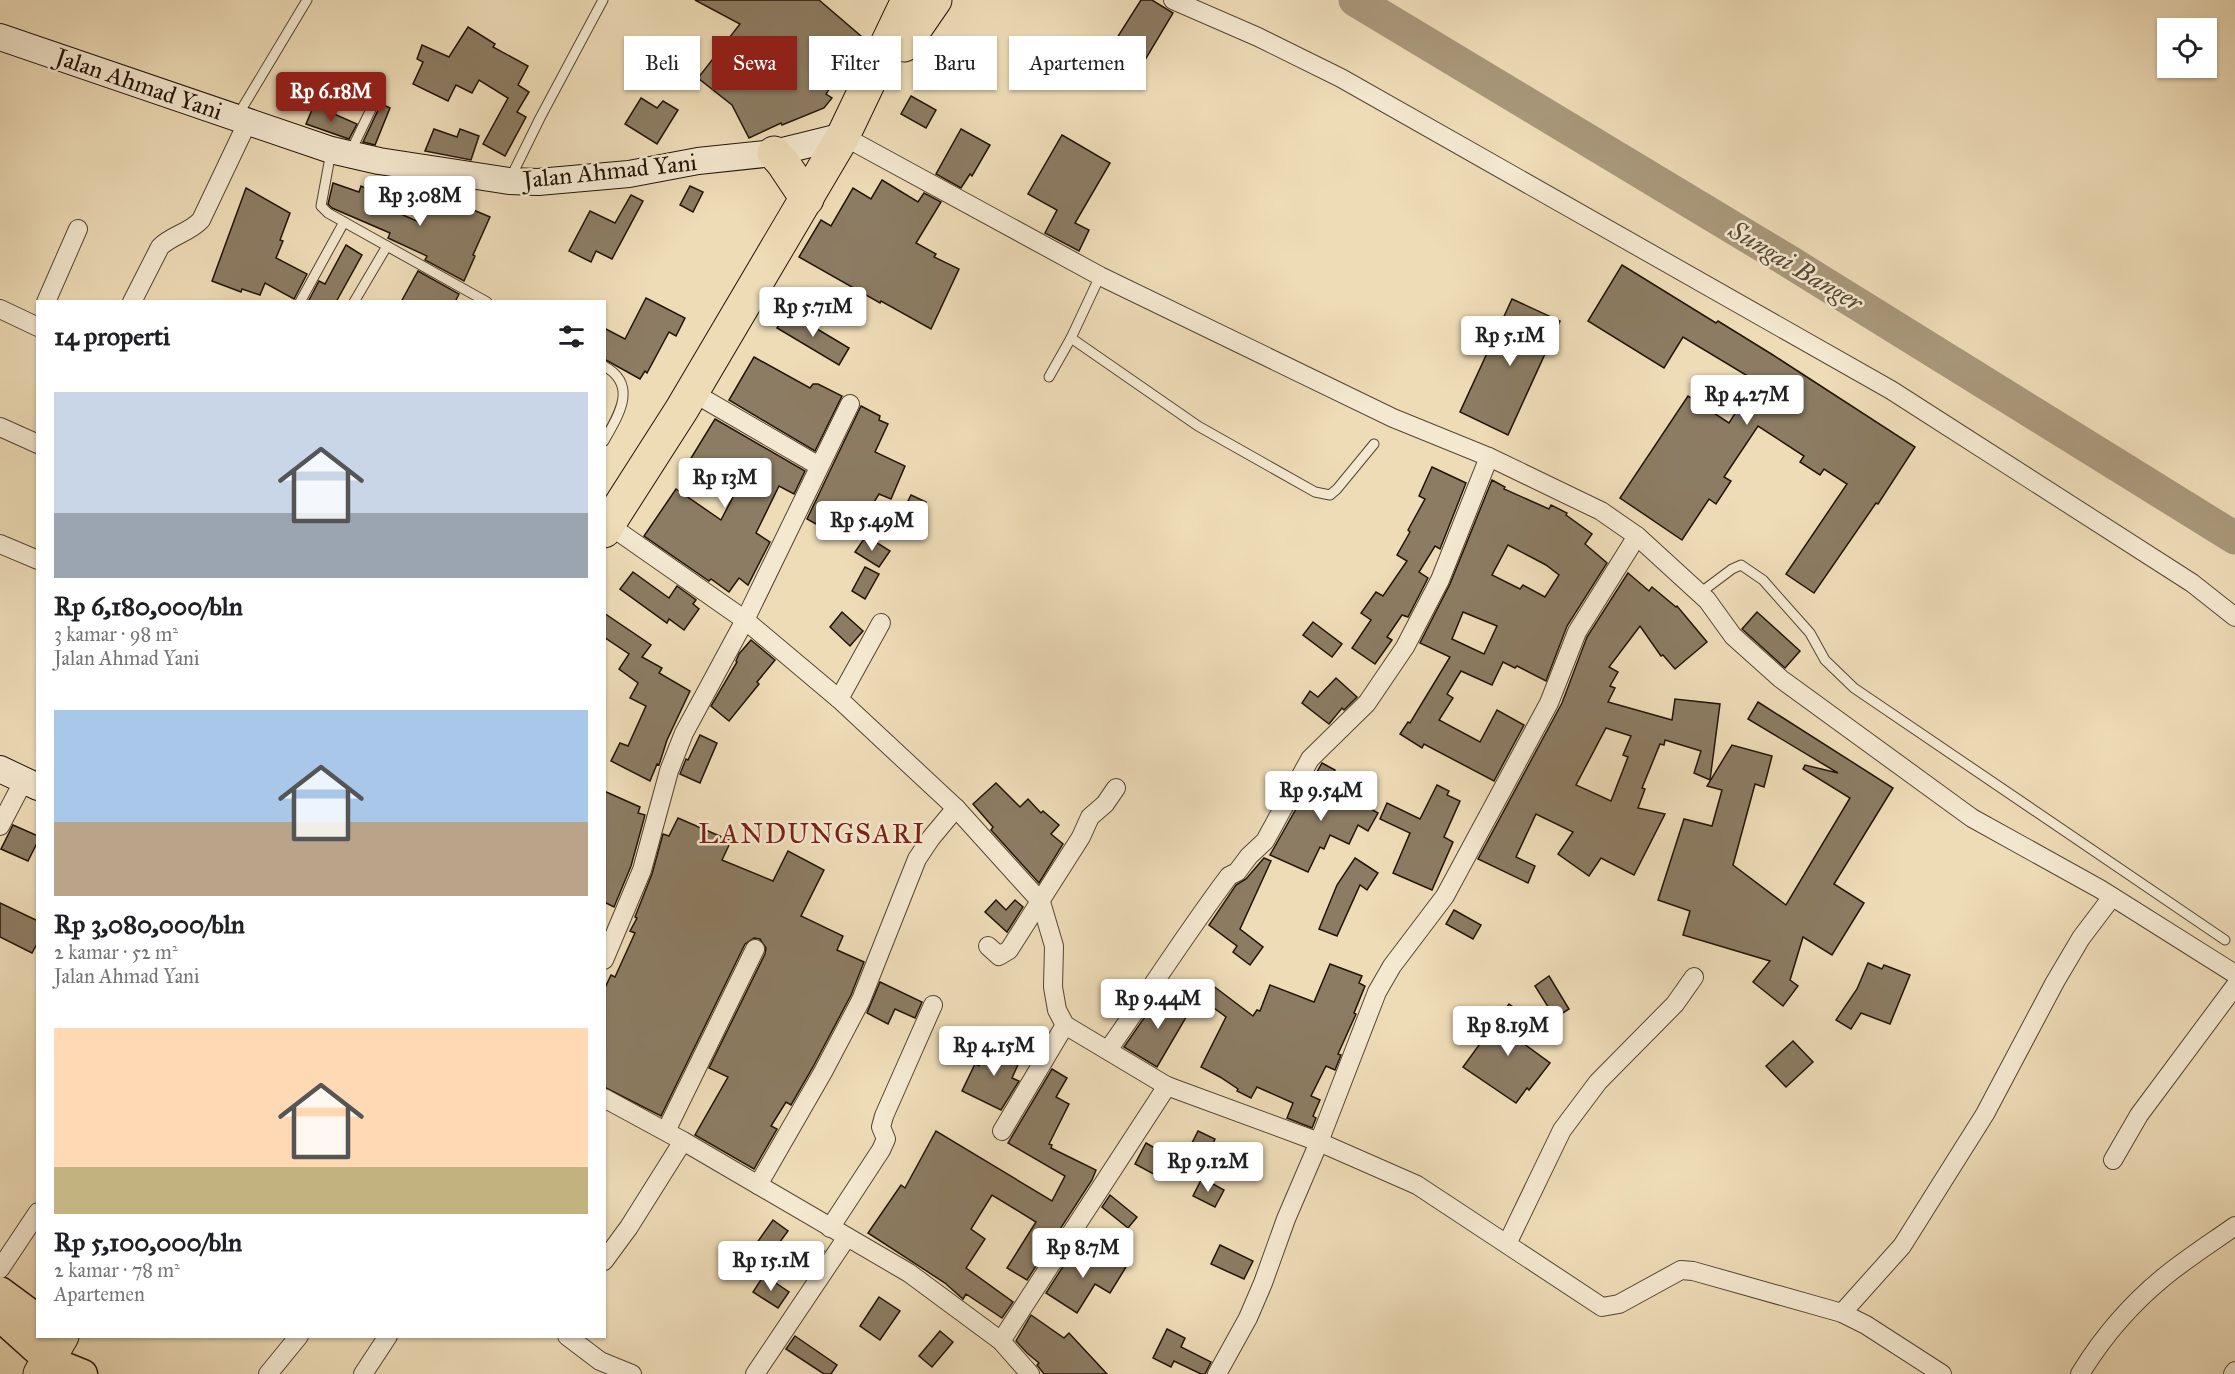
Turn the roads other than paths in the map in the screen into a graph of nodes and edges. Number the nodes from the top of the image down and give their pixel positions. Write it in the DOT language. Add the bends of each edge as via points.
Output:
graph roads {
  1 [pos="307,0"];
  2 [pos="603,0"];
  3 [pos="908,0"];
  4 [pos="935,0"];
  5 [pos="1173,0"];
  6 [pos="0,37"];
  7 [pos="372,105"];
  8 [pos="243,119"];
  9 [pos="847,127"];
  10 [pos="340,153"];
  11 [pos="774,153"];
  12 [pos="509,181"];
  13 [pos="807,199"];
  14 [pos="344,222"];
  15 [pos="78,229"];
  16 [pos="387,246"];
  17 [pos="1100,276"];
  18 [pos="47,300"];
  19 [pos="133,300"];
  20 [pos="301,300"];
  21 [pos="355,300"];
  22 [pos="483,300"];
  23 [pos="0,309"];
  24 [pos="36,325"];
  25 [pos="1071,338"];
  26 [pos="606,367"];
  27 [pos="1049,377"];
  28 [pos="692,392"];
  29 [pos="850,404"];
  30 [pos="0,427"];
  31 [pos="606,437"];
  32 [pos="36,443"];
  33 [pos="1374,444"];
  34 [pos="1489,457"];
  35 [pos="819,466"];
  36 [pos="607,528"];
  37 [pos="1637,536"];
  38 [pos="0,544"];
  39 [pos="36,559"];
  40 [pos="1700,593"];
  41 [pos="2235,617"];
  42 [pos="745,620"];
  43 [pos="881,623"];
  44 [pos="839,699"];
  45 [pos="0,769"];
  46 [pos="31,784"];
  47 [pos="1116,788"];
  48 [pos="956,808"];
  49 [pos="0,826"];
  50 [pos="2112,897"];
  51 [pos="1041,902"];
  52 [pos="2225,940"];
  53 [pos="988,946"];
  54 [pos="754,949"];
  55 [pos="606,955"];
  56 [pos="2235,974"];
  57 [pos="1694,977"];
  58 [pos="2235,986"];
  59 [pos="933,1005"];
  60 [pos="1065,1025"];
  61 [pos="1108,1050"];
  62 [pos="1167,1086"];
  63 [pos="606,1099"];
  64 [pos="666,1131"];
  65 [pos="1002,1131"];
  66 [pos="683,1141"];
  67 [pos="1319,1142"];
  68 [pos="2113,1161"];
  69 [pos="758,1185"];
  70 [pos="36,1215"];
  71 [pos="2235,1226"];
  72 [pos="830,1228"];
  73 [pos="847,1237"];
  74 [pos="1507,1244"];
  75 [pos="606,1258"];
  76 [pos="0,1269"];
  77 [pos="0,1291"];
  78 [pos="1842,1313"];
  79 [pos="0,1317"];
  80 [pos="36,1318"];
  81 [pos="297,1338"];
  82 [pos="387,1338"];
  83 [pos="569,1338"];
  84 [pos="1001,1341"];
  85 [pos="54,1349"];
  86 [pos="596,1367"];
  87 [pos="82,1374"];
  88 [pos="96,1374"];
  89 [pos="268,1374"];
  90 [pos="363,1374"];
  91 [pos="632,1374"];
  92 [pos="755,1374"];
  93 [pos="1030,1374"];
  94 [pos="1217,1374"];
  95 [pos="1942,1374"];
  96 [pos="2080,1374"];
  1 -- 8 [label="lane"];
  2 -- 12 [label="lane"];
  3 -- 9 [label="highway"];
  4 -- 9 [label="highway"];
  5 -- 41 [label="street" via="1341,78 1891,390 2192,583"];
  6 -- 8 [label="street, Jalan Ahmad Yani"];
  7 -- 10 [label="lane"];
  8 -- 10 [label="street, Jalan Ahmad Yani"];
  8 -- 19 [label="street" via="201,220 160,247"];
  9 -- 11 [label="street, Jalan Ahmad Yani"];
  9 -- 13 [label="highway"];
  9 -- 17 [label="street"];
  10 -- 12 [label="street, Jalan Ahmad Yani"];
  10 -- 14 [label="lane" via="321,206"];
  11 -- 12 [label="street, Jalan Ahmad Yani" via="629,174"];
  11 -- 13 [label="highway"];
  13 -- 28 [label="highway"];
  14 -- 16 [label="lane"];
  14 -- 20 [label="lane"];
  15 -- 18 [label="street"];
  16 -- 21 [label="lane"];
  16 -- 22 [label="lane"];
  17 -- 25 [label="lane"];
  17 -- 34 [label="street" via="1394,418"];
  23 -- 24 [label="street"];
  25 -- 27 [label="lane"];
  25 -- 33 [label="lane" via="1198,426 1315,492 1330,495"];
  26 -- 31 [label="lane" via="623,387 622,407"];
  28 -- 35 [label="street"];
  28 -- 36 [label="highway"];
  29 -- 35 [label="street"];
  30 -- 32 [label="street"];
  34 -- 37 [label="street" via="1601,511"];
  34 -- 61 [label="street" via="1440,580 1395,663 1367,703 1310,759 1266,840 1229,876"];
  35 -- 42 [label="street"];
  36 -- 42 [label="street"];
  37 -- 40 [label="street"];
  37 -- 67 [label="street" via="1576,633 1549,704 1445,896 1377,992"];
  38 -- 39 [label="street"];
  40 -- 50 [label="street" via="1733,636 1781,679 1972,818"];
  40 -- 52 [label="lane" via="1732,569 1748,568 1810,633 1825,660 1854,688"];
  42 -- 44 [label="street"];
  42 -- 55 [label="street" via="684,733 669,771 642,870"];
  43 -- 44 [label="street"];
  44 -- 48 [label="street"];
  45 -- 46 [label="street"];
  46 -- 49 [label="street"];
  47 -- 51 [label="street" via="1089,817"];
  48 -- 51 [label="street"];
  48 -- 69 [label="street" via="917,859 861,1000"];
  50 -- 56 [label="street"];
  50 -- 78 [label="street" via="2055,982 1984,1114 1902,1246"];
  51 -- 53 [label="street" via="1009,950 999,956"];
  51 -- 60 [label="street" via="1054,946 1056,1010"];
  54 -- 64 [label="street"];
  57 -- 74 [label="street" via="1675,1004 1598,1082 1562,1130"];
  58 -- 68 [label="street" via="2139,1115"];
  59 -- 72 [label="street" via="881,1124 886,1139 881,1150"];
  60 -- 61 [label="street"];
  60 -- 65 [label="street"];
  61 -- 62 [label="street"];
  62 -- 67 [label="street"];
  62 -- 84 [label="street"];
  63 -- 64 [label="street"];
  64 -- 66 [label="street"];
  66 -- 69 [label="street"];
  66 -- 75 [label="street"];
  67 -- 74 [label="street" via="1417,1185"];
  67 -- 94 [label="street" via="1248,1318"];
  69 -- 72 [label="street"];
  70 -- 76 [label="street"];
  71 -- 96 [label="street" via="2163,1277 2097,1347"];
  72 -- 73 [label="street"];
  73 -- 84 [label="street" via="909,1273"];
  73 -- 92 [label="street"];
  74 -- 78 [label="street" via="1602,1307 1619,1304 1682,1270"];
  77 -- 80 [label="main road"];
  78 -- 95 [label="street"];
  79 -- 85 [label="main road"];
  81 -- 89 [label="street"];
  82 -- 90 [label="street"];
  83 -- 86 [label="street"];
  84 -- 93 [label="street"];
  85 -- 87 [label="main road"];
  85 -- 88 [label="main road"];
  86 -- 91 [label="street"];
}
